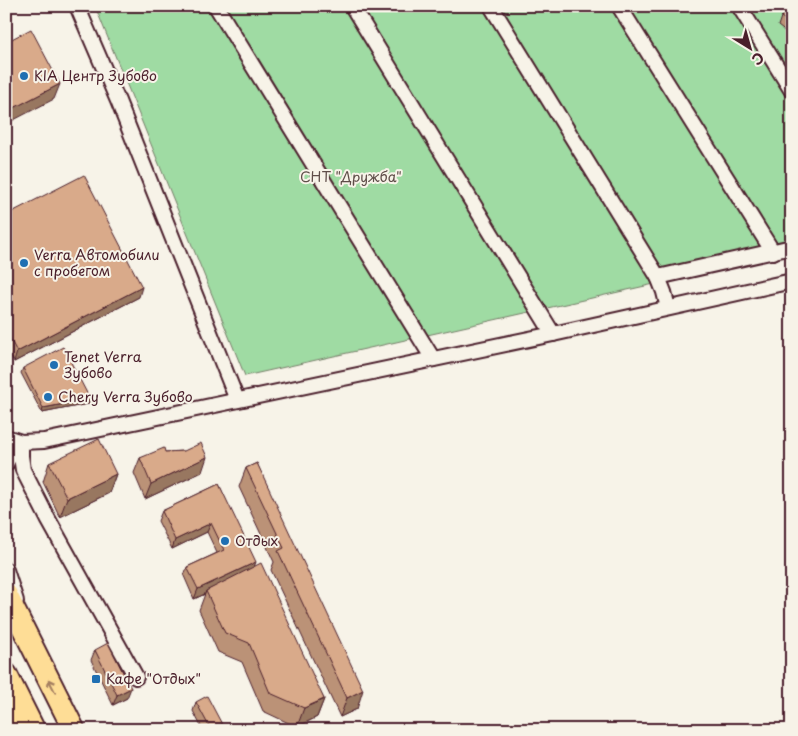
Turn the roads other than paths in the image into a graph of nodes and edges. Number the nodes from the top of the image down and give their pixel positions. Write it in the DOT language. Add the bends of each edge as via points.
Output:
graph roads {
  1 [pos="77,6"];
  2 [pos="216,6"];
  3 [pos="352,6"];
  4 [pos="491,6"];
  5 [pos="619,6"];
  6 [pos="739,6"];
  7 [pos="792,91"];
  8 [pos="792,247"];
  9 [pos="773,252"];
  10 [pos="658,277"];
  11 [pos="792,280"];
  12 [pos="668,308"];
  13 [pos="553,334"];
  14 [pos="433,359"];
  15 [pos="237,400"];
  16 [pos="15,440"];
  17 [pos="6,464"];
  18 [pos="6,570"];
  19 [pos="6,594"];
  20 [pos="26,633"];
  21 [pos="6,674"];
  22 [pos="136,677"];
  23 [pos="6,705"];
  24 [pos="21,730"];
  25 [pos="34,730"];
  26 [pos="74,730"];
  1 -- 15 [label="street"];
  2 -- 14 [label="street"];
  3 -- 13 [label="street"];
  4 -- 10 [label="street"];
  5 -- 9 [label="street"];
  6 -- 7 [label="street"];
  8 -- 9 [label="street"];
  9 -- 10 [label="street"];
  10 -- 12 [label="street"];
  11 -- 12 [label="street"];
  12 -- 13 [label="street"];
  13 -- 14 [label="street"];
  14 -- 15 [label="street"];
  15 -- 16 [label="street" via="44,440"];
  16 -- 17 [label="street"];
  16 -- 22 [label="street" via="23,470 48,520"];
  18 -- 20 [label="street"];
  19 -- 20 [label="highway"];
  26 -- 20 [label="highway, one-way"];
  21 -- 25 [label="highway"];
  23 -- 24 [label="main road"];
}
